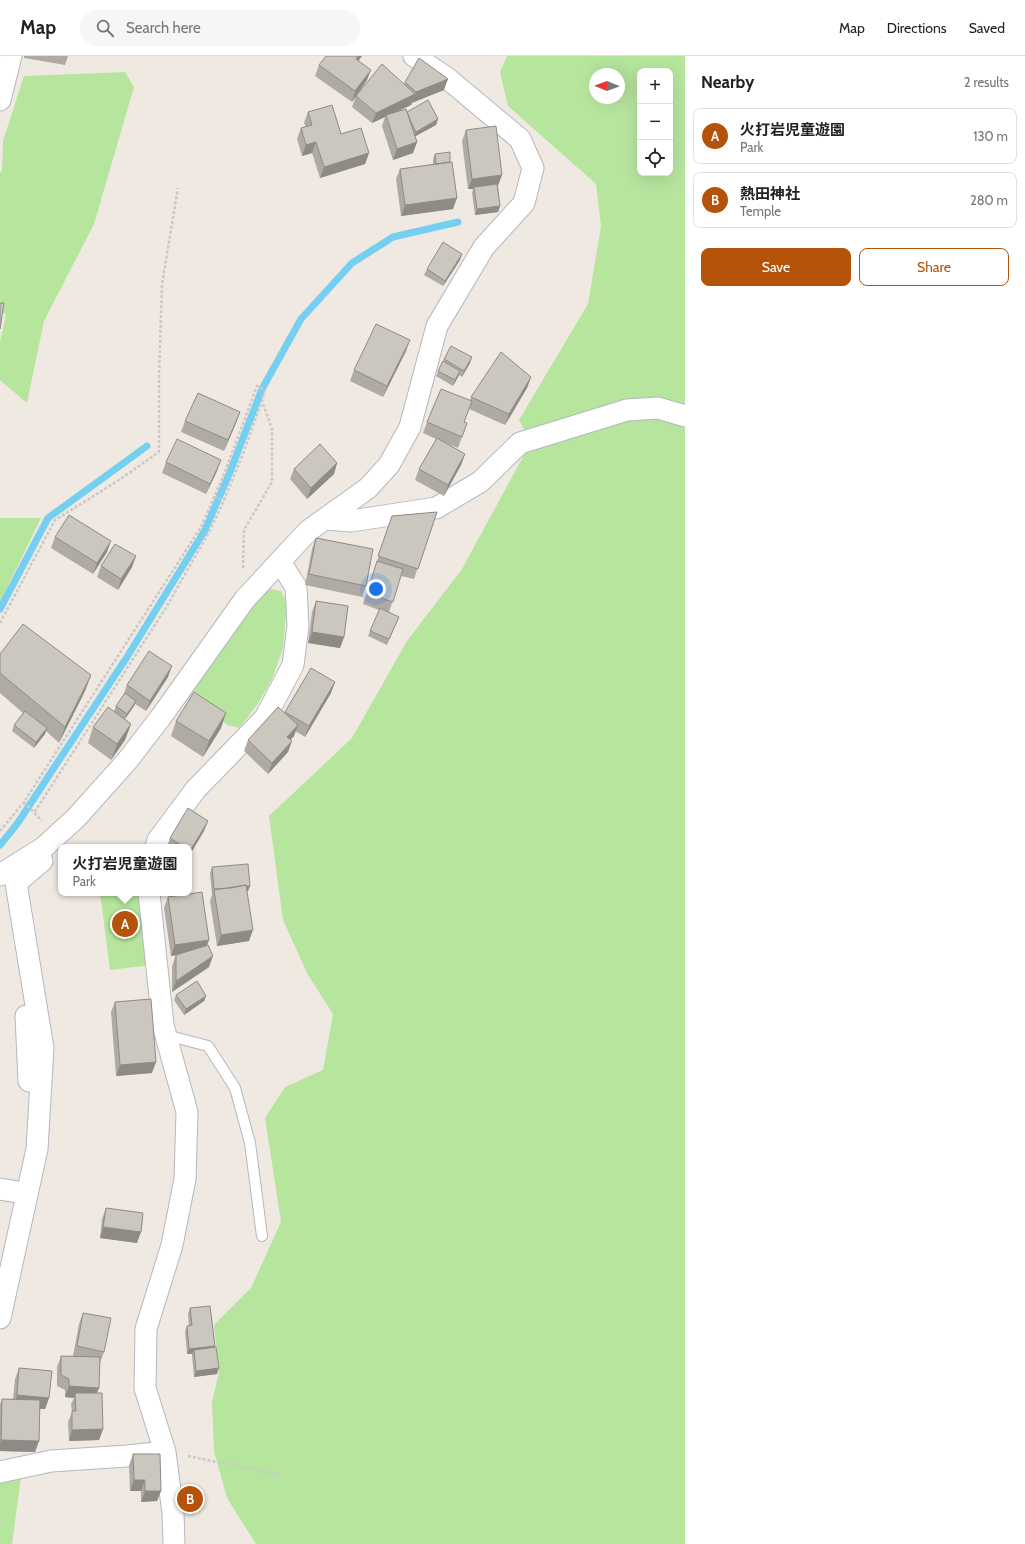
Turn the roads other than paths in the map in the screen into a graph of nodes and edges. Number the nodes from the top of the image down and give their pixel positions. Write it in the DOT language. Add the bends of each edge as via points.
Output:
graph roads {
  1 [pos="10,56"];
  2 [pos="414,56"];
  3 [pos="0,100"];
  4 [pos="685,416"];
  5 [pos="325,519"];
  6 [pos="280,562"];
  7 [pos="51,841"];
  8 [pos="157,844"];
  9 [pos="0,875"];
  10 [pos="0,883"];
  11 [pos="149,896"];
  12 [pos="166,1035"];
  13 [pos="9,1191"];
  14 [pos="262,1236"];
  15 [pos="0,1262"];
  16 [pos="0,1318"];
  17 [pos="166,1452"];
  18 [pos="0,1472"];
  19 [pos="174,1544"];
  1 -- 3 [label="street"];
  2 -- 5 [label="street" via="447,78 520,139 533,168 524,203 484,247 437,326 410,427 389,465 368,488"];
  4 -- 5 [label="street" via="658,408 627,410 520,443 480,482 436,508 351,521"];
  5 -- 6 [label="street" via="308,531"];
  6 -- 7 [label="street" via="244,599 127,761 76,818"];
  6 -- 8 [label="street" via="296,587 298,626 293,665 265,718 196,789"];
  7 -- 9 [label="street"];
  7 -- 16 [label="street" via="51,854 16,883 43,1048 36,1149"];
  10 -- 13 [label="street" via="10,914 21,967 29,1088 29,1143"];
  11 -- 12 [label="street"];
  12 -- 14 [label="lane" via="208,1046 234,1088 250,1143"];
  12 -- 17 [label="street" via="187,1112 186,1179 172,1245 146,1329 145,1388"];
  13 -- 15 [label="street"];
  17 -- 18 [label="street" via="51,1461"];
  17 -- 19 [label="street"];
}
